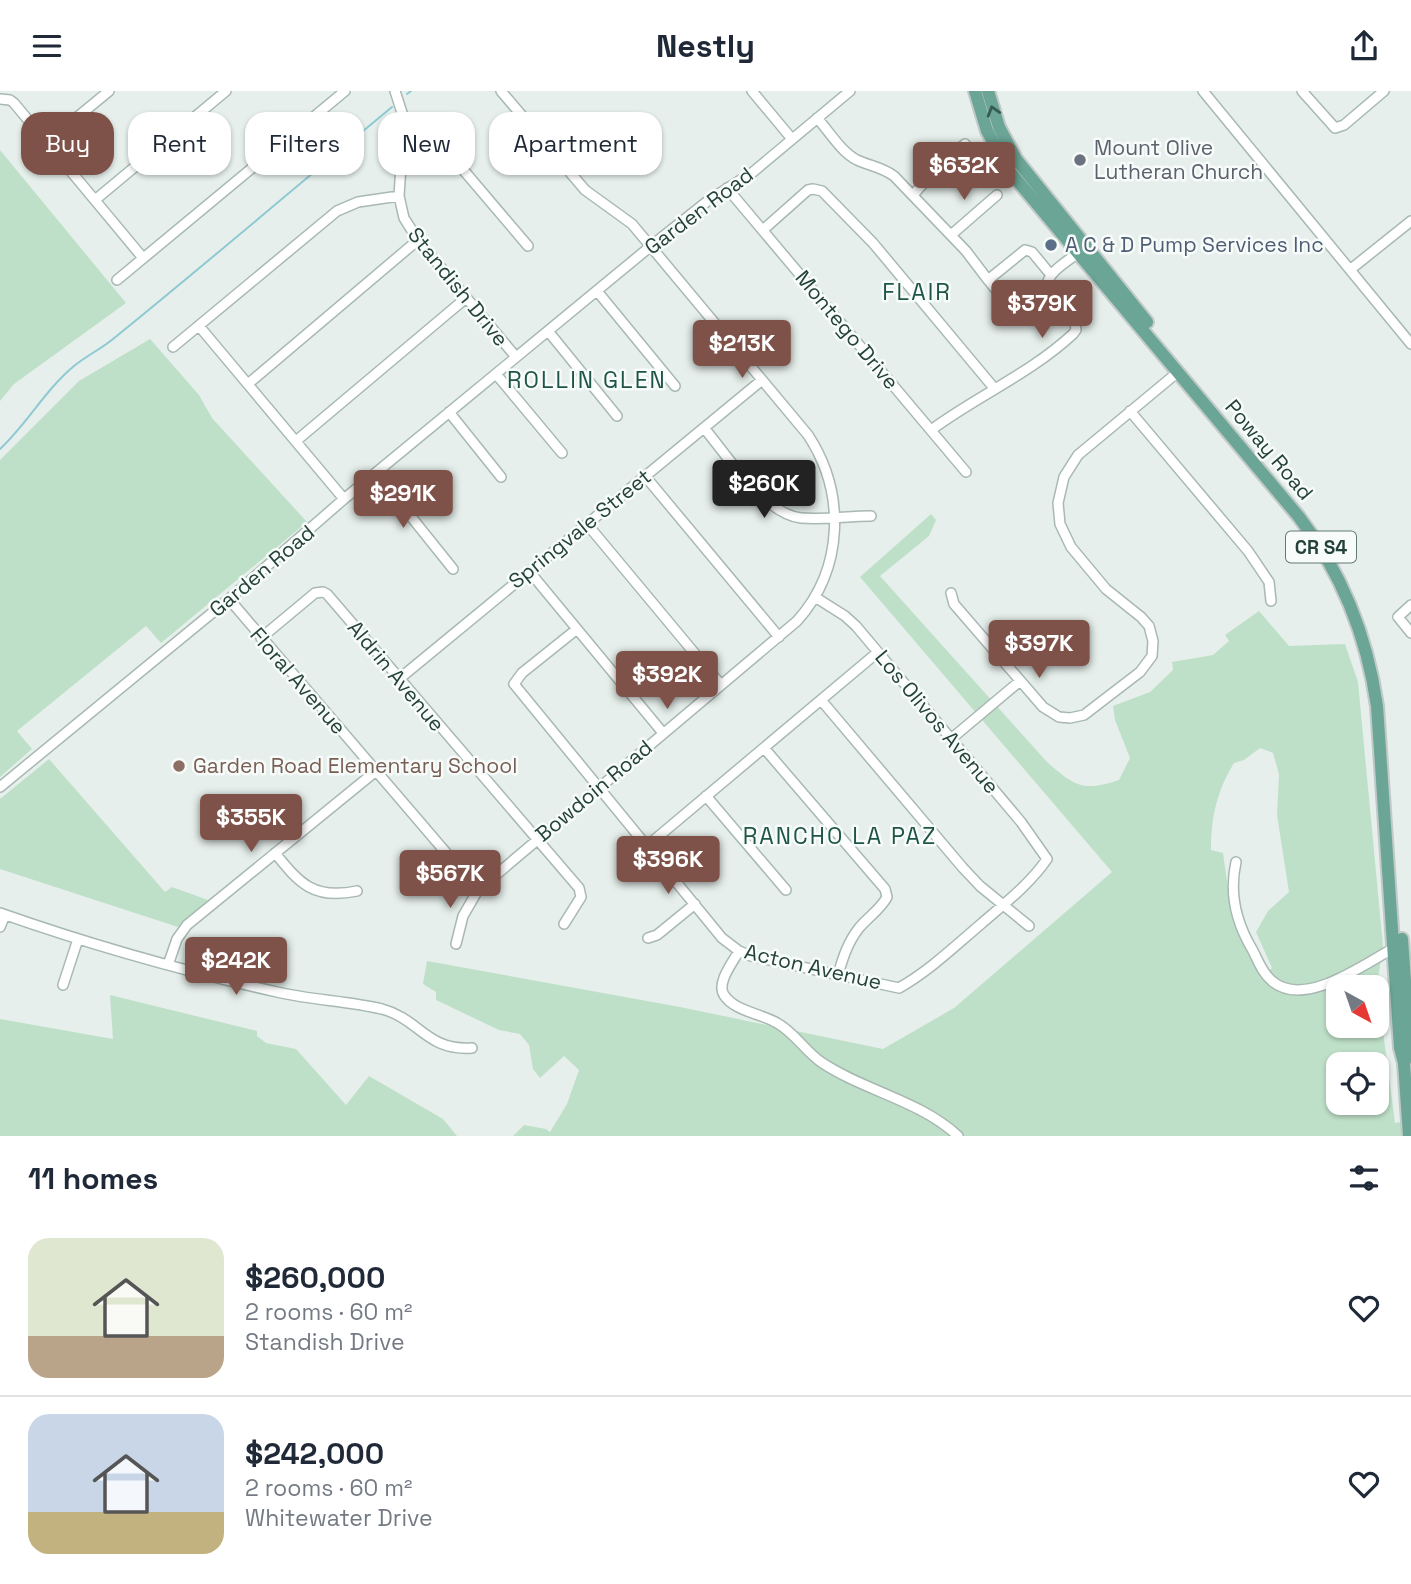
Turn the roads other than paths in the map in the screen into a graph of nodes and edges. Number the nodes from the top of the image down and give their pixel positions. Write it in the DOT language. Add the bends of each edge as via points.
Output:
graph roads {
  1 [pos="226,91"];
  2 [pos="345,91"];
  3 [pos="395,91"];
  4 [pos="501,91"];
  5 [pos="752,91"];
  6 [pos="850,91"];
  7 [pos="975,91"];
  8 [pos="988,91"];
  9 [pos="1203,91"];
  10 [pos="1302,91"];
  11 [pos="1384,91"];
  12 [pos="106,92"];
  13 [pos="2,99"];
  14 [pos="22,112"];
  15 [pos="82,112"];
  16 [pos="402,112"];
  17 [pos="519,112"];
  18 [pos="817,118"];
  19 [pos="792,139"];
  20 [pos="965,144"];
  21 [pos="74,175"];
  22 [pos="401,175"];
  23 [pos="468,175"];
  24 [pos="572,175"];
  25 [pos="727,188"];
  26 [pos="913,195"];
  27 [pos="997,195"];
  28 [pos="399,196"];
  29 [pos="95,200"];
  30 [pos="1411,221"];
  31 [pos="763,230"];
  32 [pos="951,235"];
  33 [pos="418,240"];
  34 [pos="528,246"];
  35 [pos="651,246"];
  36 [pos="1082,250"];
  37 [pos="144,258"];
  38 [pos="1351,269"];
  39 [pos="1051,275"];
  40 [pos="117,280"];
  41 [pos="988,281"];
  42 [pos="597,291"];
  43 [pos="466,298"];
  44 [pos="1020,319"];
  45 [pos="199,326"];
  46 [pos="548,331"];
  47 [pos="1411,344"];
  48 [pos="173,347"];
  49 [pos="516,358"];
  50 [pos="1181,369"];
  51 [pos="496,374"];
  52 [pos="762,380"];
  53 [pos="248,384"];
  54 [pos="675,386"];
  55 [pos="994,388"];
  56 [pos="1130,411"];
  57 [pos="449,412"];
  58 [pos="617,416"];
  59 [pos="704,428"];
  60 [pos="931,430"];
  61 [pos="296,441"];
  62 [pos="562,453"];
  63 [pos="966,472"];
  64 [pos="376,473"];
  65 [pos="645,476"];
  66 [pos="501,477"];
  67 [pos="344,499"];
  68 [pos="835,516"];
  69 [pos="872,516"];
  70 [pos="587,524"];
  71 [pos="453,569"];
  72 [pos="529,571"];
  73 [pos="951,593"];
  74 [pos="815,597"];
  75 [pos="229,599"];
  76 [pos="1271,601"];
  77 [pos="1411,605"];
  78 [pos="577,629"];
  79 [pos="1411,633"];
  80 [pos="779,637"];
  81 [pos="261,638"];
  82 [pos="878,652"];
  83 [pos="399,678"];
  84 [pos="1020,681"];
  85 [pos="721,685"];
  86 [pos="821,701"];
  87 [pos="663,733"];
  88 [pos="951,739"];
  89 [pos="764,748"];
  90 [pos="376,771"];
  91 [pos="0,787"];
  92 [pos="598,787"];
  93 [pos="706,796"];
  94 [pos="537,840"];
  95 [pos="647,846"];
  96 [pos="275,853"];
  97 [pos="1236,862"];
  98 [pos="478,890"];
  99 [pos="786,890"];
  100 [pos="357,891"];
  101 [pos="695,904"];
  102 [pos="1002,905"];
  103 [pos="2,914"];
  104 [pos="564,924"];
  105 [pos="1029,926"];
  106 [pos="0,927"];
  107 [pos="648,938"];
  108 [pos="78,939"];
  109 [pos="456,944"];
  110 [pos="1394,948"];
  111 [pos="739,951"];
  112 [pos="168,965"];
  113 [pos="838,975"];
  114 [pos="63,985"];
  115 [pos="472,1048"];
  116 [pos="1407,1063"];
  117 [pos="958,1136"];
  118 [pos="1409,1136"];
  1 -- 29 [label="street"];
  2 -- 37 [label="street"];
  3 -- 16 [label="street, Standish Drive"];
  4 -- 17 [label="street, Bowdoin Road"];
  5 -- 19 [label="street"];
  6 -- 18 [label="street, Garden Road"];
  7 -- 36 [label="main road, Poway Road / CR S4" via="987,131 1004,164"];
  36 -- 8 [label="main road, Poway Road / CR S4, one-way" via="1010,148"];
  9 -- 38 [label="street"];
  10 -- 11 [label="street" via="1335,128"];
  12 -- 15 [label="street"];
  13 -- 14 [label="street"];
  18 -- 19 [label="street, Garden Road"];
  18 -- 26 [label="street" via="849,154 890,172"];
  19 -- 25 [label="street, Garden Road"];
  20 -- 26 [label="street"];
  21 -- 29 [label="street"];
  22 -- 28 [label="street, Standish Drive"];
  23 -- 34 [label="street"];
  24 -- 35 [label="street, Bowdoin Road" via="589,195 628,220"];
  25 -- 31 [label="street, Montego Drive"];
  25 -- 35 [label="street, Garden Road"];
  26 -- 32 [label="street"];
  27 -- 32 [label="street"];
  28 -- 33 [label="street, Standish Drive" via="406,222"];
  28 -- 45 [label="street" via="358,202 337,211"];
  29 -- 37 [label="street"];
  30 -- 38 [label="street"];
  31 -- 55 [label="street" via="808,190 822,191 867,237"];
  31 -- 60 [label="street, Montego Drive"];
  32 -- 41 [label="street"];
  33 -- 43 [label="street, Standish Drive"];
  33 -- 53 [label="street"];
  35 -- 42 [label="street, Garden Road"];
  35 -- 52 [label="street, Bowdoin Road"];
  36 -- 39 [label="street"];
  36 -- 50 [label="main road, Poway Road / CR S4"];
  37 -- 40 [label="street"];
  38 -- 47 [label="street"];
  39 -- 41 [label="street" via="1024,250"];
  39 -- 55 [label="street" via="1047,289 1075,321 1076,330 1044,358"];
  41 -- 44 [label="street"];
  42 -- 46 [label="street, Garden Road"];
  42 -- 54 [label="street"];
  43 -- 49 [label="street, Standish Drive"];
  43 -- 61 [label="street"];
  45 -- 48 [label="street"];
  45 -- 53 [label="street"];
  46 -- 49 [label="street, Garden Road"];
  46 -- 58 [label="street"];
  49 -- 51 [label="street, Garden Road"];
  50 -- 56 [label="street"];
  50 -- 110 [label="main road, Poway Road / CR S4" via="1307,527 1334,568 1359,625 1377,706"];
  50 -- 116 [label="main road, Poway Road / CR S4" via="1317,527 1344,571 1368,628 1386,717 1410,1050"];
  51 -- 57 [label="street, Garden Road"];
  51 -- 62 [label="street"];
  52 -- 59 [label="street, Springvale Street"];
  52 -- 68 [label="street, Bowdoin Road" via="819,453 831,484"];
  53 -- 61 [label="street"];
  55 -- 60 [label="street"];
  56 -- 76 [label="street" via="1248,551 1269,582"];
  56 -- 84 [label="street" via="1074,460 1061,483 1058,509 1075,552 1106,589 1151,630 1152,656 1140,672 1091,711 1070,718 1046,710"];
  57 -- 64 [label="street, Garden Road"];
  57 -- 66 [label="street"];
  59 -- 65 [label="street, Springvale Street"];
  59 -- 68 [label="street" via="773,508 802,518"];
  60 -- 63 [label="street, Montego Drive"];
  61 -- 67 [label="street"];
  64 -- 67 [label="street, Garden Road"];
  64 -- 71 [label="street"];
  65 -- 70 [label="street, Springvale Street"];
  65 -- 80 [label="street"];
  67 -- 75 [label="street, Garden Road"];
  68 -- 69 [label="street"];
  68 -- 74 [label="street, Bowdoin Road" via="832,558"];
  70 -- 72 [label="street, Springvale Street"];
  70 -- 85 [label="street"];
  72 -- 78 [label="street"];
  72 -- 83 [label="street, Springvale Street"];
  73 -- 84 [label="street" via="954,604"];
  74 -- 80 [label="street, Bowdoin Road"];
  74 -- 82 [label="street, Los Olivos Avenue" via="851,621"];
  75 -- 81 [label="street, Floral Avenue"];
  75 -- 91 [label="street, Garden Road"];
  77 -- 79 [label="street" via="1398,617"];
  78 -- 87 [label="street"];
  78 -- 92 [label="street, Acton Avenue" via="514,684"];
  80 -- 85 [label="street, Bowdoin Road"];
  81 -- 83 [label="street, Aldrin Avenue" via="323,591"];
  81 -- 90 [label="street, Floral Avenue"];
  82 -- 86 [label="street"];
  82 -- 88 [label="street, Los Olivos Avenue"];
  83 -- 94 [label="street, Aldrin Avenue"];
  84 -- 88 [label="street"];
  85 -- 87 [label="street, Bowdoin Road"];
  86 -- 89 [label="street"];
  86 -- 102 [label="street" via="963,868"];
  87 -- 92 [label="street, Bowdoin Road"];
  88 -- 102 [label="street, Los Olivos Avenue" via="1027,828 1047,859"];
  89 -- 93 [label="street"];
  89 -- 113 [label="street" via="885,890 884,904 850,941"];
  90 -- 96 [label="street"];
  90 -- 98 [label="street, Floral Avenue"];
  92 -- 94 [label="street, Bowdoin Road"];
  92 -- 95 [label="street, Acton Avenue"];
  93 -- 95 [label="street"];
  93 -- 99 [label="street"];
  94 -- 98 [label="street, Bowdoin Road"];
  94 -- 104 [label="street, Aldrin Avenue" via="582,894"];
  95 -- 101 [label="street, Acton Avenue"];
  96 -- 100 [label="street" via="299,881 314,890"];
  96 -- 112 [label="street" via="187,925"];
  97 -- 110 [label="street" via="1233,896 1239,925 1269,980 1278,986 1304,991 1322,986"];
  98 -- 109 [label="street, Bowdoin Road" via="463,916"];
  101 -- 107 [label="street"];
  101 -- 111 [label="street, Acton Avenue" via="722,938"];
  102 -- 105 [label="street"];
  102 -- 113 [label="street, Acton Avenue" via="899,988"];
  103 -- 106 [label="street"];
  103 -- 108 [label="street"];
  108 -- 112 [label="street"];
  108 -- 114 [label="street"];
  110 -- 116 [label="main road, Poway Road / CR S4" via="1400,1048"];
  111 -- 113 [label="street, Acton Avenue"];
  111 -- 117 [label="street" via="723,981 726,998 779,1023 820,1062 919,1108"];
  112 -- 115 [label="street" via="278,992 384,1010 440,1045"];
  116 -- 118 [label="main road, Poway Road / CR S4"];
}
